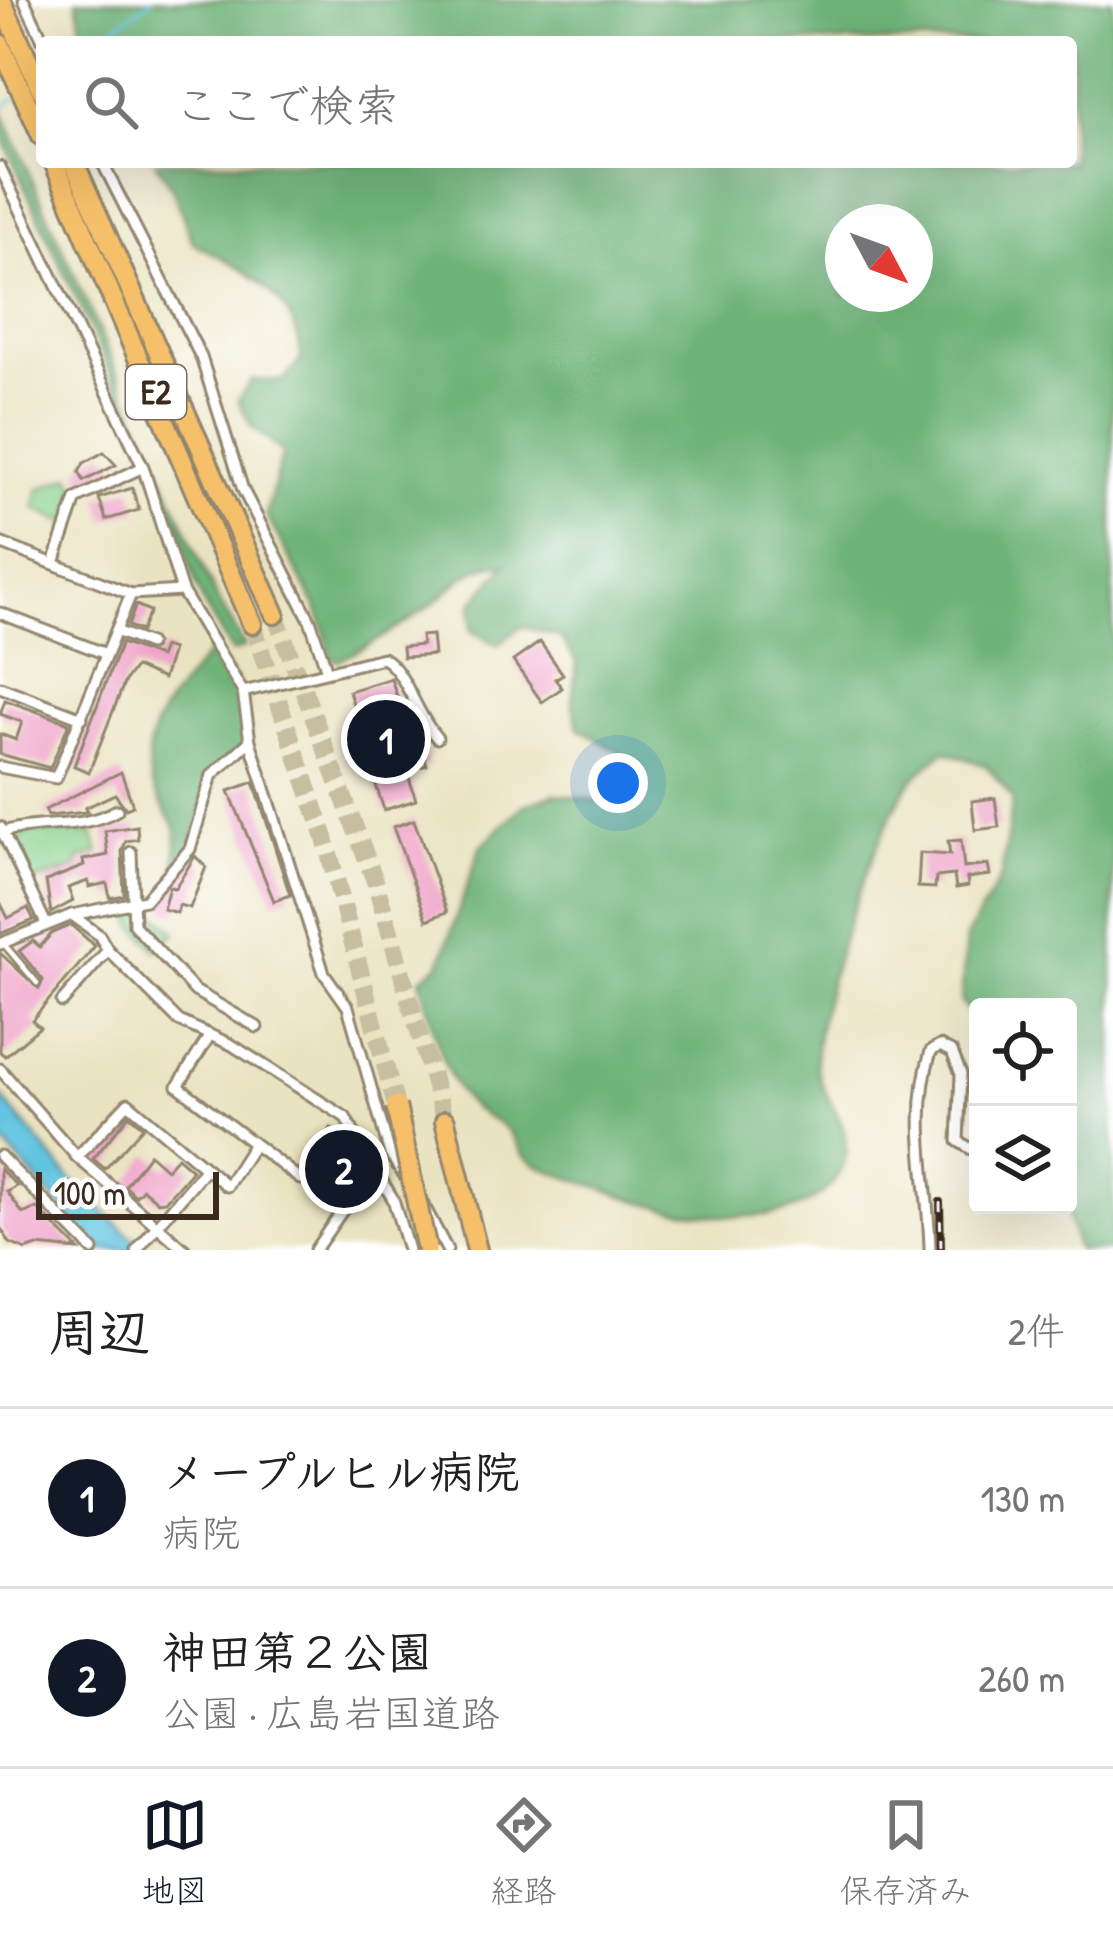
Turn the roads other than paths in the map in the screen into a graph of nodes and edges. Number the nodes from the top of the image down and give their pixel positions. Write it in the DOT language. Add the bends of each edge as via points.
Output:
graph roads {
  1 [pos="1,0"];
  2 [pos="24,0"];
  3 [pos="41,36"];
  4 [pos="0,44"];
  5 [pos="36,78"];
  6 [pos="36,123"];
  7 [pos="0,166"];
  8 [pos="57,168"];
  9 [pos="77,168"];
  10 [pos="105,168"];
  11 [pos="143,466"];
  12 [pos="0,543"];
  13 [pos="54,562"];
  14 [pos="182,591"];
  15 [pos="131,594"];
  16 [pos="0,614"];
  17 [pos="275,614"];
  18 [pos="252,624"];
  19 [pos="116,631"];
  20 [pos="149,644"];
  21 [pos="106,654"];
  22 [pos="327,670"];
  23 [pos="0,687"];
  24 [pos="243,692"];
  25 [pos="82,718"];
  26 [pos="436,738"];
  27 [pos="250,742"];
  28 [pos="0,767"];
  29 [pos="117,810"];
  30 [pos="2,830"];
  31 [pos="131,852"];
  32 [pos="130,905"];
  33 [pos="72,915"];
  34 [pos="46,924"];
  35 [pos="1,944"];
  36 [pos="108,950"];
  37 [pos="37,983"];
  38 [pos="62,1002"];
  39 [pos="257,1027"];
  40 [pos="210,1035"];
  41 [pos="0,1069"];
  42 [pos="396,1106"];
  43 [pos="445,1120"];
  44 [pos="252,1147"];
  45 [pos="969,1148"];
  46 [pos="0,1156"];
  47 [pos="76,1157"];
  48 [pos="373,1166"];
  49 [pos="205,1169"];
  50 [pos="363,1181"];
  51 [pos="154,1227"];
  52 [pos="93,1250"];
  53 [pos="137,1250"];
  54 [pos="185,1250"];
  55 [pos="315,1250"];
  56 [pos="408,1250"];
  57 [pos="427,1250"];
  58 [pos="448,1250"];
  59 [pos="477,1250"];
  60 [pos="930,1250"];
  1 -- 5 [label="highway"];
  2 -- 3 [label="street"];
  4 -- 6 [label="highway"];
  7 -- 11 [label="street"];
  8 -- 18 [label="highway, E2"];
  9 -- 17 [label="highway, E2"];
  10 -- 22 [label="street" via="200,358 243,490"];
  11 -- 13 [label="street" via="76,499"];
  11 -- 14 [label="street"];
  12 -- 13 [label="street"];
  13 -- 15 [label="street"];
  14 -- 15 [label="street"];
  14 -- 24 [label="street"];
  15 -- 19 [label="street"];
  16 -- 21 [label="street"];
  19 -- 20 [label="street"];
  19 -- 21 [label="street"];
  21 -- 25 [label="street"];
  22 -- 24 [label="street"];
  22 -- 26 [label="street" via="383,658"];
  23 -- 25 [label="street"];
  24 -- 27 [label="street"];
  25 -- 28 [label="street" via="56,778"];
  27 -- 32 [label="street" via="212,776 190,849 146,900"];
  27 -- 58 [label="street" via="324,973 348,1007 389,1154"];
  29 -- 30 [label="street" via="56,827"];
  30 -- 34 [label="street"];
  31 -- 32 [label="street"];
  32 -- 33 [label="street"];
  32 -- 39 [label="street" via="134,925 195,991"];
  33 -- 34 [label="street"];
  33 -- 36 [label="street"];
  34 -- 35 [label="street"];
  35 -- 37 [label="lane"];
  36 -- 38 [label="street"];
  36 -- 40 [label="street" via="178,1022"];
  40 -- 44 [label="street" via="178,1086"];
  40 -- 48 [label="street" via="345,1117"];
  41 -- 47 [label="street"];
  42 -- 57 [label="highway, bridge"];
  43 -- 59 [label="highway"];
  44 -- 49 [label="street" via="227,1186"];
  44 -- 50 [label="street" via="300,1179 320,1172"];
  45 -- 60 [label="street" via="958,1141 961,1074 940,1046 931,1051 921,1102"];
  46 -- 52 [label="street"];
  47 -- 49 [label="street" via="128,1102"];
  47 -- 51 [label="street"];
  48 -- 50 [label="street"];
  48 -- 56 [label="street"];
  49 -- 51 [label="street"];
  50 -- 55 [label="street"];
  51 -- 53 [label="street"];
  51 -- 54 [label="street"];
}
